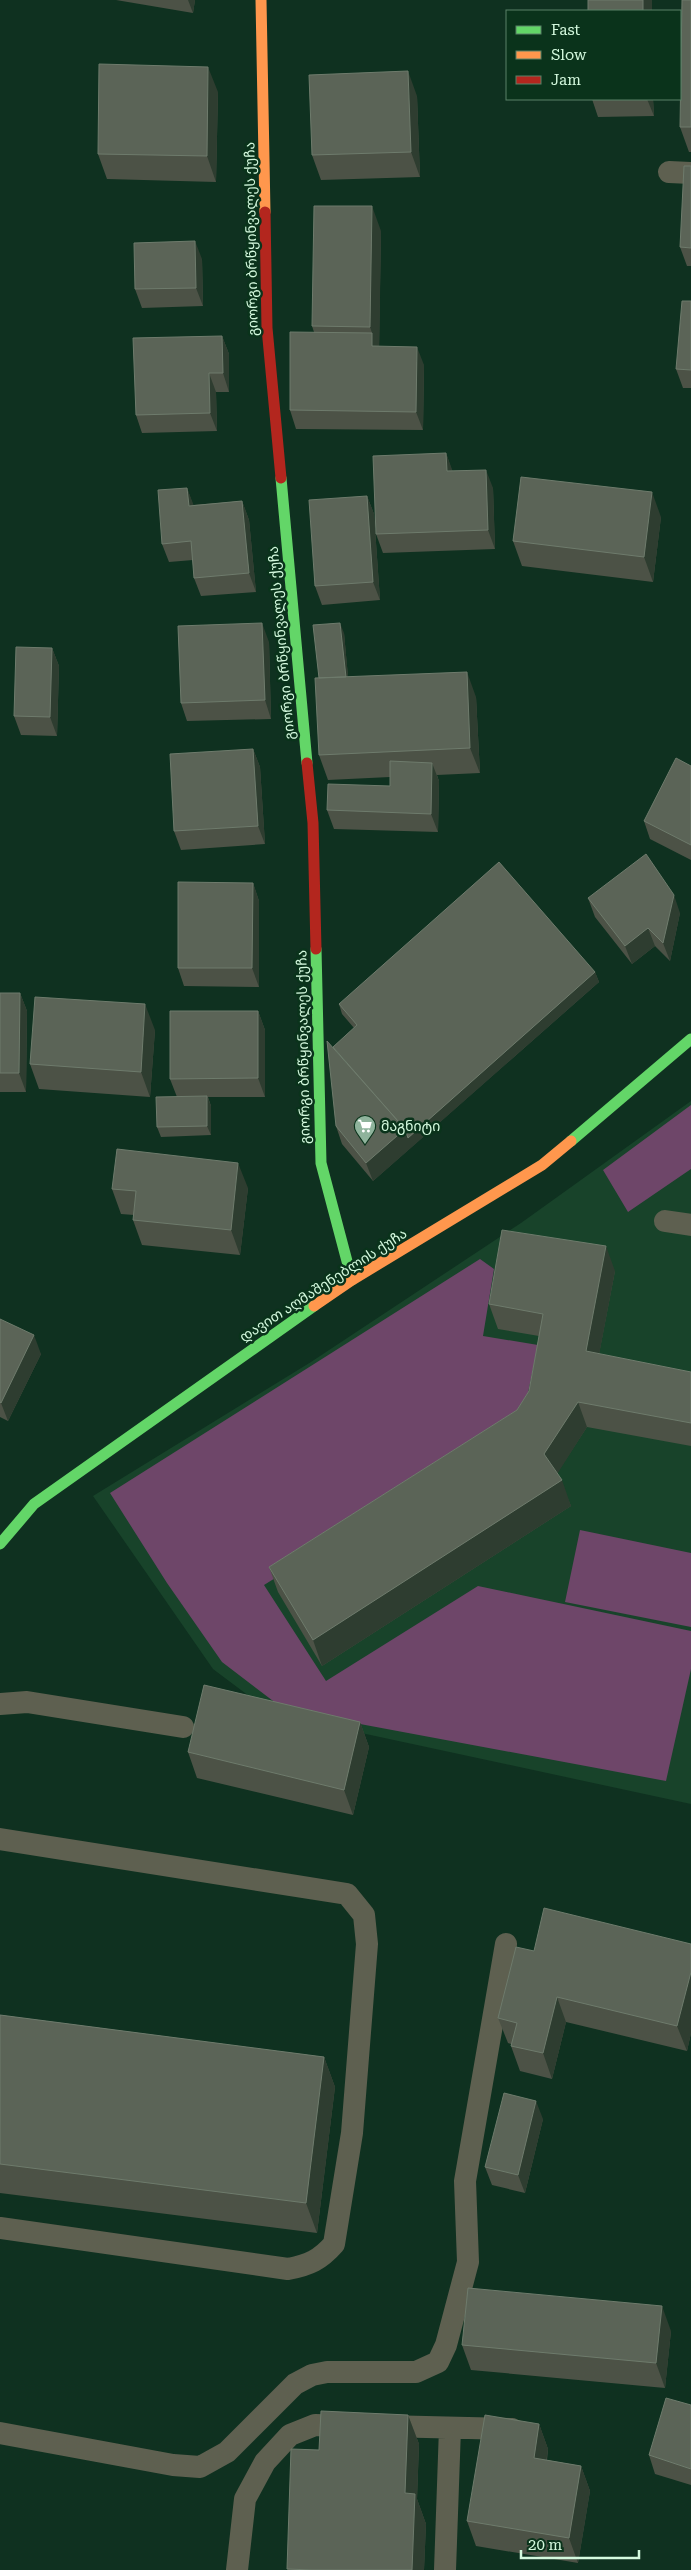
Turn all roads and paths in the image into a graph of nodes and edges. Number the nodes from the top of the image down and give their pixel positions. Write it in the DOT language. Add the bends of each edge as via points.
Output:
graph roads {
  1 [pos="261,0"];
  2 [pos="691,1039"];
  3 [pos="665,1222"];
  4 [pos="691,1225"];
  5 [pos="352,1280"];
  6 [pos="0,1544"];
  7 [pos="0,1704"];
  8 [pos="183,1727"];
  9 [pos="0,1839"];
  10 [pos="506,1944"];
  11 [pos="0,2228"];
  12 [pos="450,2428"];
  13 [pos="512,2429"];
  14 [pos="0,2433"];
  15 [pos="237,2570"];
  16 [pos="445,2570"];
  1 -- 5 [label="street, გიორგი ბრწყინვალეს ქუჩა" via="267,328 313,823 321,1163"];
  2 -- 5 [label="street, დავით აღმაშენებლის ქუჩა" via="542,1165"];
  3 -- 4 [label="lane"];
  5 -- 6 [label="street, დავით აღმაშენებლის ქუჩა" via="34,1504"];
  7 -- 8 [label="lane" via="27,1702"];
  9 -- 11 [label="lane" via="347,1894 364,1915 367,1944 352,2133 334,2244 323,2258 307,2266 288,2269"];
  10 -- 14 [label="lane" via="465,2181 468,2262 446,2345 438,2362 416,2372 327,2372 312,2375 295,2384 227,2452 200,2467 173,2466"];
  12 -- 13 [label="lane"];
  12 -- 15 [label="lane" via="315,2425 290,2436 265,2462 245,2499"];
  12 -- 16 [label="lane"];
}
